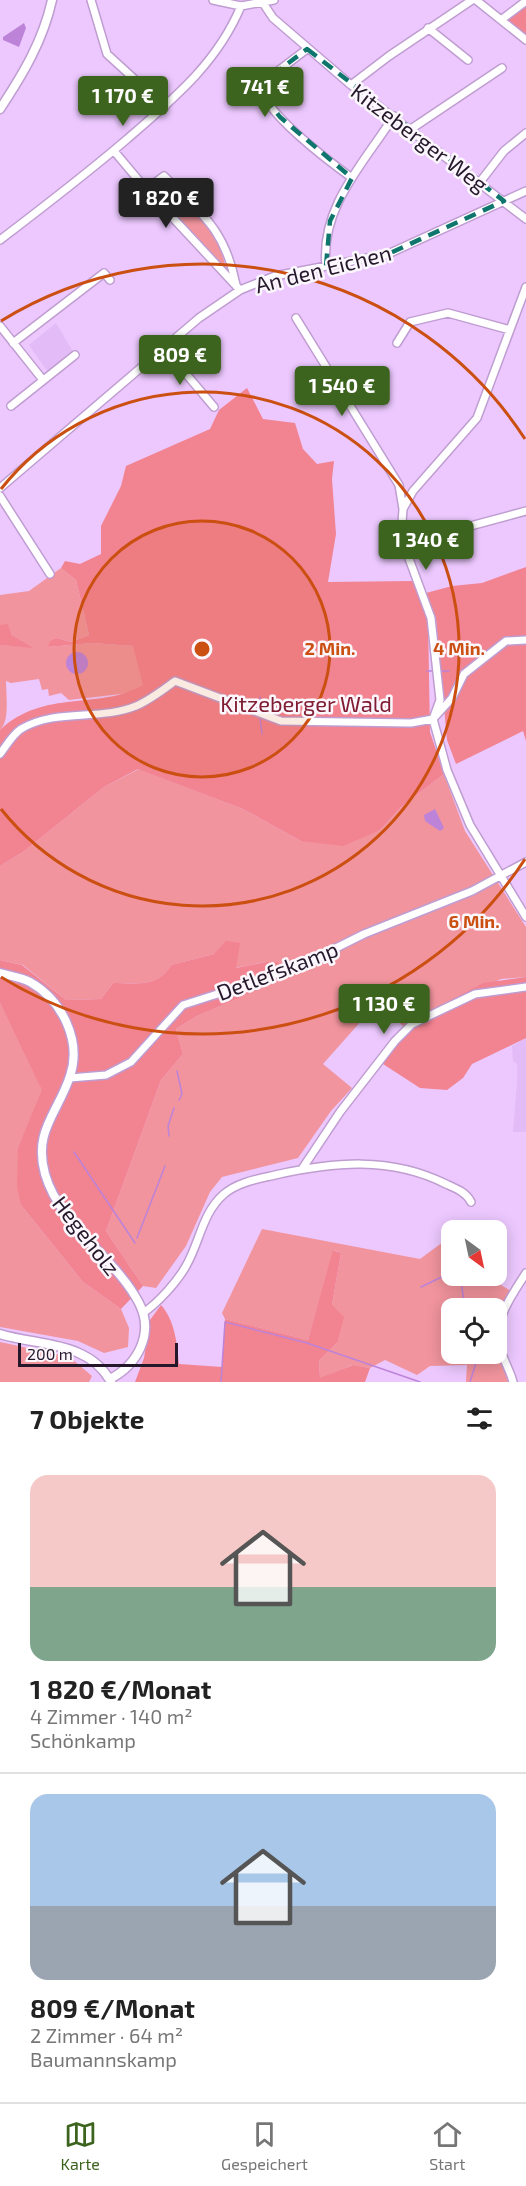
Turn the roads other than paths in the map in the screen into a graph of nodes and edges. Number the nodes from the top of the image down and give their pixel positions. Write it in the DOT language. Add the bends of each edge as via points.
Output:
graph roads {
  1 [pos="52,0"];
  2 [pos="92,0"];
  3 [pos="213,0"];
  4 [pos="274,0"];
  5 [pos="474,0"];
  6 [pos="526,1"];
  7 [pos="258,3"];
  8 [pos="241,6"];
  9 [pos="501,20"];
  10 [pos="428,28"];
  11 [pos="526,40"];
  12 [pos="307,48"];
  13 [pos="468,60"];
  14 [pos="502,68"];
  15 [pos="351,85"];
  16 [pos="165,107"];
  17 [pos="0,109"];
  18 [pos="394,116"];
  19 [pos="411,129"];
  20 [pos="526,133"];
  21 [pos="114,151"];
  22 [pos="352,178"];
  23 [pos="480,182"];
  24 [pos="146,189"];
  25 [pos="526,191"];
  26 [pos="504,201"];
  27 [pos="526,219"];
  28 [pos="0,240"];
  29 [pos="326,266"];
  30 [pos="110,280"];
  31 [pos="238,287"];
  32 [pos="526,287"];
  33 [pos="296,318"];
  34 [pos="0,326"];
  35 [pos="510,330"];
  36 [pos="13,343"];
  37 [pos="397,343"];
  38 [pos="165,349"];
  39 [pos="75,355"];
  40 [pos="43,381"];
  41 [pos="11,406"];
  42 [pos="214,406"];
  43 [pos="399,485"];
  44 [pos="0,488"];
  45 [pos="413,491"];
  46 [pos="0,496"];
  47 [pos="403,510"];
  48 [pos="526,511"];
  49 [pos="406,554"];
  50 [pos="50,574"];
  51 [pos="526,640"];
  52 [pos="433,719"];
  53 [pos="0,754"];
  54 [pos="526,862"];
  55 [pos="499,876"];
  56 [pos="526,917"];
  57 [pos="0,973"];
  58 [pos="526,987"];
  59 [pos="70,1078"];
  60 [pos="302,1169"];
  61 [pos="471,1202"];
  62 [pos="526,1273"];
  63 [pos="143,1313"];
  64 [pos="0,1334"];
  65 [pos="108,1381"];
  66 [pos="513,1382"];
  1 -- 17 [label="street" via="46,27 33,55"];
  2 -- 16 [label="street" via="107,54"];
  3 -- 8 [label="street"];
  4 -- 7 [label="street"];
  5 -- 9 [label="street"];
  5 -- 10 [label="street"];
  6 -- 9 [label="street"];
  7 -- 8 [label="street"];
  7 -- 12 [label="street, Kitzeberger Weg"];
  8 -- 16 [label="street" via="207,64"];
  9 -- 11 [label="street"];
  10 -- 13 [label="street"];
  10 -- 15 [label="street"];
  12 -- 15 [label="street, Kitzeberger Weg"];
  12 -- 22 [label="street" via="262,83 262,93 305,141"];
  14 -- 19 [label="street"];
  15 -- 18 [label="street, Kitzeberger Weg"];
  16 -- 21 [label="street"];
  18 -- 19 [label="street, Kitzeberger Weg"];
  18 -- 22 [label="street"];
  19 -- 23 [label="street, Kitzeberger Weg"];
  20 -- 23 [label="street" via="504,151"];
  21 -- 24 [label="street"];
  21 -- 28 [label="street"];
  22 -- 29 [label="street" via="330,221"];
  23 -- 26 [label="street, Kitzeberger Weg"];
  24 -- 31 [label="street"];
  24 -- 31 [label="street" via="164,176 217,231 230,255"];
  25 -- 26 [label="street, An den Eichen"];
  26 -- 27 [label="street, Kitzeberger Weg"];
  26 -- 29 [label="street, An den Eichen" via="388,254"];
  29 -- 31 [label="street, An den Eichen"];
  30 -- 36 [label="street" via="104,273"];
  31 -- 38 [label="street, An den Eichen"];
  32 -- 35 [label="street"];
  33 -- 43 [label="street"];
  34 -- 36 [label="street"];
  35 -- 37 [label="street" via="448,313 410,322"];
  35 -- 45 [label="street" via="477,418"];
  36 -- 40 [label="street"];
  38 -- 42 [label="street"];
  38 -- 44 [label="street, An den Eichen"];
  39 -- 40 [label="street"];
  40 -- 41 [label="street"];
  43 -- 45 [label="street"];
  43 -- 47 [label="street"];
  45 -- 47 [label="street"];
  46 -- 50 [label="street"];
  47 -- 49 [label="street" via="401,537"];
  48 -- 49 [label="street" via="448,532"];
  49 -- 52 [label="street" via="431,618 440,700"];
  51 -- 52 [label="street" via="506,641 464,674 452,698"];
  52 -- 53 [label="street" via="395,724 281,721 175,681 135,706 35,723 19,730"];
  52 -- 55 [label="street" via="447,770 470,825"];
  54 -- 55 [label="street, Detlefskamp"];
  55 -- 56 [label="street"];
  55 -- 59 [label="street, Detlefskamp" via="318,957 183,1005 131,1062 106,1075"];
  57 -- 59 [label="street, Hegeholz" via="32,983 63,1014 72,1041"];
  58 -- 60 [label="street" via="475,994 412,1024 340,1112"];
  59 -- 63 [label="street, Hegeholz" via="45,1128 42,1155 46,1178 61,1205 132,1291"];
  60 -- 61 [label="street" via="354,1162 407,1170 463,1192"];
  60 -- 63 [label="street" via="250,1181 222,1195 210,1209 186,1268"];
  62 -- 66 [label="street" via="499,1323 499,1342"];
  63 -- 65 [label="street" via="144,1335 137,1358"];
  64 -- 65 [label="street" via="81,1353 97,1363"];
}
